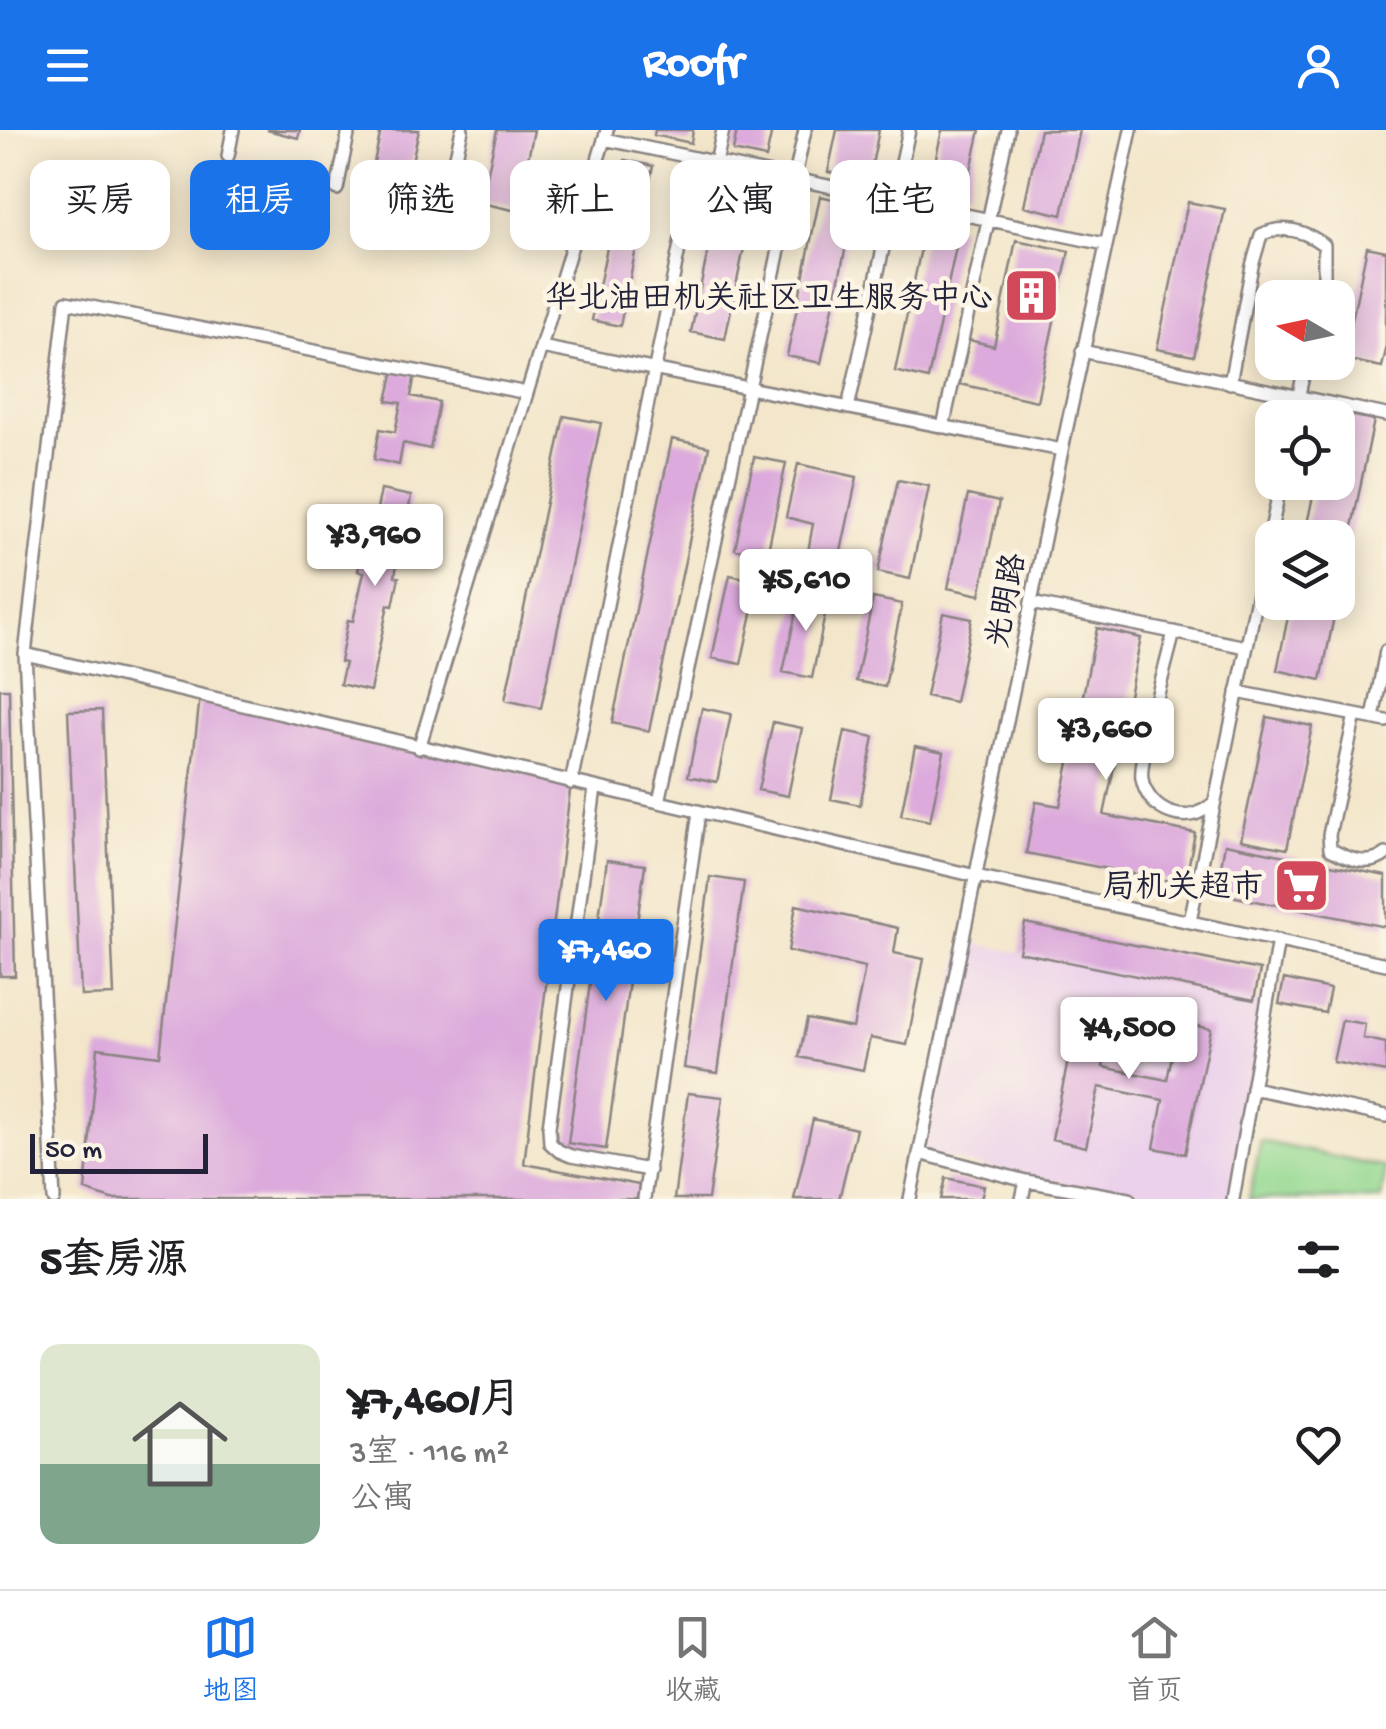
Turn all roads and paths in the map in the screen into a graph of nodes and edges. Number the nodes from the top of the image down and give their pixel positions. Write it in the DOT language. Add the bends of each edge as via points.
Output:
graph roads {
  1 [pos="233,130"];
  2 [pos="349,130"];
  3 [pos="462,130"];
  4 [pos="723,130"];
  5 [pos="805,130"];
  6 [pos="909,130"];
  7 [pos="1008,130"];
  8 [pos="1131,130"];
  9 [pos="606,134"];
  10 [pos="228,156"];
  11 [pos="455,160"];
  12 [pos="697,160"];
  13 [pos="717,160"];
  14 [pos="798,160"];
  15 [pos="902,160"];
  16 [pos="337,189"];
  17 [pos="970,216"];
  18 [pos="988,220"];
  19 [pos="1106,244"];
  20 [pos="679,250"];
  21 [pos="778,250"];
  22 [pos="882,250"];
  23 [pos="1323,280"];
  24 [pos="541,347"];
  25 [pos="1082,351"];
  26 [pos="654,370"];
  27 [pos="1302,380"];
  28 [pos="1230,383"];
  29 [pos="749,388"];
  30 [pos="527,393"];
  31 [pos="1298,397"];
  32 [pos="1297,400"];
  33 [pos="848,408"];
  34 [pos="1386,415"];
  35 [pos="942,426"];
  36 [pos="1062,450"];
  37 [pos="1277,500"];
  38 [pos="1031,603"];
  39 [pos="1174,632"];
  40 [pos="1246,648"];
  41 [pos="1386,651"];
  42 [pos="25,654"];
  43 [pos="1237,692"];
  44 [pos="1355,715"];
  45 [pos="1380,720"];
  46 [pos="419,748"];
  47 [pos="570,783"];
  48 [pos="596,788"];
  49 [pos="659,802"];
  50 [pos="1214,804"];
  51 [pos="699,812"];
  52 [pos="1386,854"];
  53 [pos="976,876"];
  54 [pos="1190,921"];
  55 [pos="1278,940"];
  56 [pos="1386,964"];
  57 [pos="1252,1088"];
  58 [pos="1386,1116"];
  59 [pos="920,1153"];
  60 [pos="648,1170"];
  61 [pos="1026,1181"];
  62 [pos="1122,1198"];
  63 [pos="54,1199"];
  64 [pos="644,1199"];
  65 [pos="910,1199"];
  66 [pos="1022,1199"];
  67 [pos="1232,1199"];
  1 -- 10 [label="lane"];
  2 -- 16 [label="lane"];
  3 -- 11 [label="lane"];
  4 -- 13 [label="lane"];
  5 -- 14 [label="lane"];
  6 -- 15 [label="lane"];
  7 -- 18 [label="lane"];
  8 -- 19 [label="lane, 光明路"];
  9 -- 12 [label="lane"];
  9 -- 24 [label="lane"];
  17 -- 18 [label="lane"];
  18 -- 19 [label="lane"];
  18 -- 35 [label="lane"];
  19 -- 25 [label="lane, 光明路"];
  20 -- 26 [label="lane"];
  21 -- 29 [label="lane"];
  22 -- 33 [label="lane"];
  23 -- 28 [label="lane" via="1324,245 1310,234 1276,228 1261,235"];
  24 -- 26 [label="lane"];
  24 -- 30 [label="lane"];
  25 -- 28 [label="lane"];
  25 -- 36 [label="lane, 光明路"];
  26 -- 29 [label="lane"];
  26 -- 47 [label="lane"];
  27 -- 31 [label="lane"];
  28 -- 31 [label="lane"];
  29 -- 33 [label="lane"];
  29 -- 49 [label="lane"];
  30 -- 42 [label="lane" via="66,302"];
  30 -- 46 [label="lane"];
  31 -- 32 [label="lane"];
  31 -- 34 [label="lane"];
  33 -- 35 [label="lane"];
  35 -- 36 [label="lane"];
  36 -- 38 [label="lane, 光明路"];
  37 -- 40 [label="lane"];
  38 -- 39 [label="lane"];
  38 -- 53 [label="lane, 光明路"];
  39 -- 40 [label="lane"];
  39 -- 50 [label="lane" via="1141,776 1150,799 1164,811 1200,815"];
  40 -- 43 [label="lane"];
  41 -- 45 [label="lane"];
  42 -- 46 [label="lane"];
  42 -- 63 [label="lane"];
  43 -- 44 [label="lane"];
  43 -- 50 [label="lane"];
  44 -- 45 [label="lane"];
  44 -- 52 [label="lane" via="1330,849 1370,862"];
  46 -- 47 [label="lane"];
  47 -- 48 [label="lane"];
  48 -- 49 [label="lane"];
  48 -- 60 [label="lane" via="550,1143 571,1156"];
  49 -- 51 [label="lane"];
  50 -- 54 [label="lane"];
  51 -- 53 [label="lane"];
  51 -- 60 [label="lane"];
  53 -- 54 [label="lane"];
  53 -- 59 [label="lane, 光明路"];
  54 -- 55 [label="lane"];
  55 -- 56 [label="lane"];
  55 -- 57 [label="lane"];
  57 -- 58 [label="lane"];
  57 -- 67 [label="lane"];
  59 -- 61 [label="lane"];
  59 -- 65 [label="lane, 光明路"];
  60 -- 64 [label="lane"];
  61 -- 62 [label="lane"];
  61 -- 66 [label="lane"];
}
